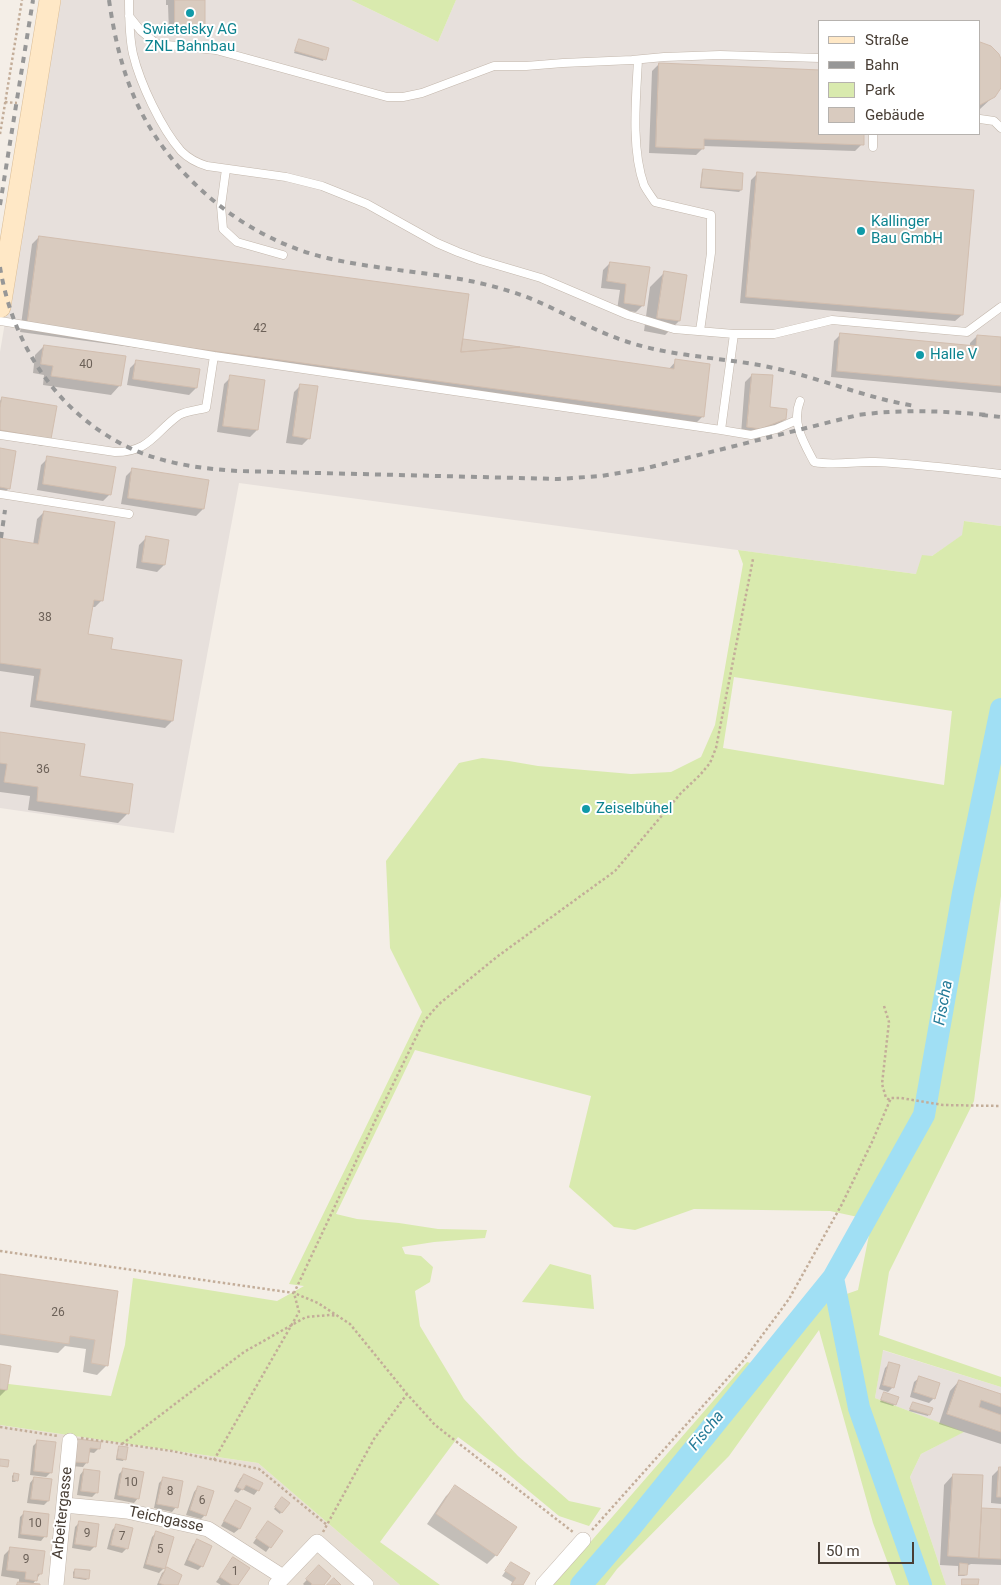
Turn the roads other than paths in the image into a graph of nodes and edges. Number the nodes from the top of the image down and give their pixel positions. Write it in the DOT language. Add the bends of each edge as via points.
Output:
graph roads {
  1 [pos="50,0"];
  2 [pos="129,0"];
  3 [pos="129,16"];
  4 [pos="818,58"];
  5 [pos="638,60"];
  6 [pos="981,119"];
  7 [pos="1001,128"];
  8 [pos="873,135"];
  9 [pos="873,147"];
  10 [pos="226,169"];
  11 [pos="283,255"];
  12 [pos="0,307"];
  13 [pos="1001,307"];
  14 [pos="0,322"];
  15 [pos="700,332"];
  16 [pos="734,334"];
  17 [pos="214,356"];
  18 [pos="800,401"];
  19 [pos="797,420"];
  20 [pos="721,430"];
  21 [pos="0,435"];
  22 [pos="1001,474"];
  23 [pos="0,494"];
  24 [pos="129,514"];
  25 [pos="71,1439"];
  26 [pos="64,1505"];
  27 [pos="583,1540"];
  28 [pos="280,1581"];
  29 [pos="56,1585"];
  30 [pos="366,1585"];
  31 [pos="543,1585"];
  1 -- 12 [label="main road"];
  2 -- 3 [label="lane"];
  3 -- 5 [label="lane" via="157,44 216,50 387,97 422,93 494,66"];
  3 -- 10 [label="lane" via="139,72 148,96 172,139 197,163"];
  4 -- 5 [label="lane" via="720,55"];
  5 -- 15 [label="lane" via="637,148 645,187 654,202 711,215 711,253"];
  6 -- 7 [label="lane" via="994,121"];
  8 -- 9 [label="lane"];
  10 -- 11 [label="lane" via="221,206 223,229 237,242"];
  10 -- 15 [label="lane" via="286,177 322,186 367,204 458,252 541,278 655,324"];
  13 -- 16 [label="lane" via="967,332 832,320 774,334"];
  14 -- 17 [label="lane"];
  15 -- 16 [label="lane"];
  16 -- 20 [label="lane"];
  17 -- 20 [label="lane"];
  17 -- 21 [label="lane" via="206,408 181,414 147,445 134,450 115,452"];
  18 -- 19 [label="lane"];
  19 -- 20 [label="lane" via="751,435"];
  19 -- 22 [label="lane" via="801,437 814,462 921,465"];
  23 -- 24 [label="lane"];
  25 -- 26 [label="street, Arbeitergasse"];
  26 -- 28 [label="street, Teichgasse" via="127,1511 208,1529"];
  26 -- 29 [label="street, Arbeitergasse"];
  27 -- 31 [label="street"];
  28 -- 30 [label="street" via="317,1542"];
}
